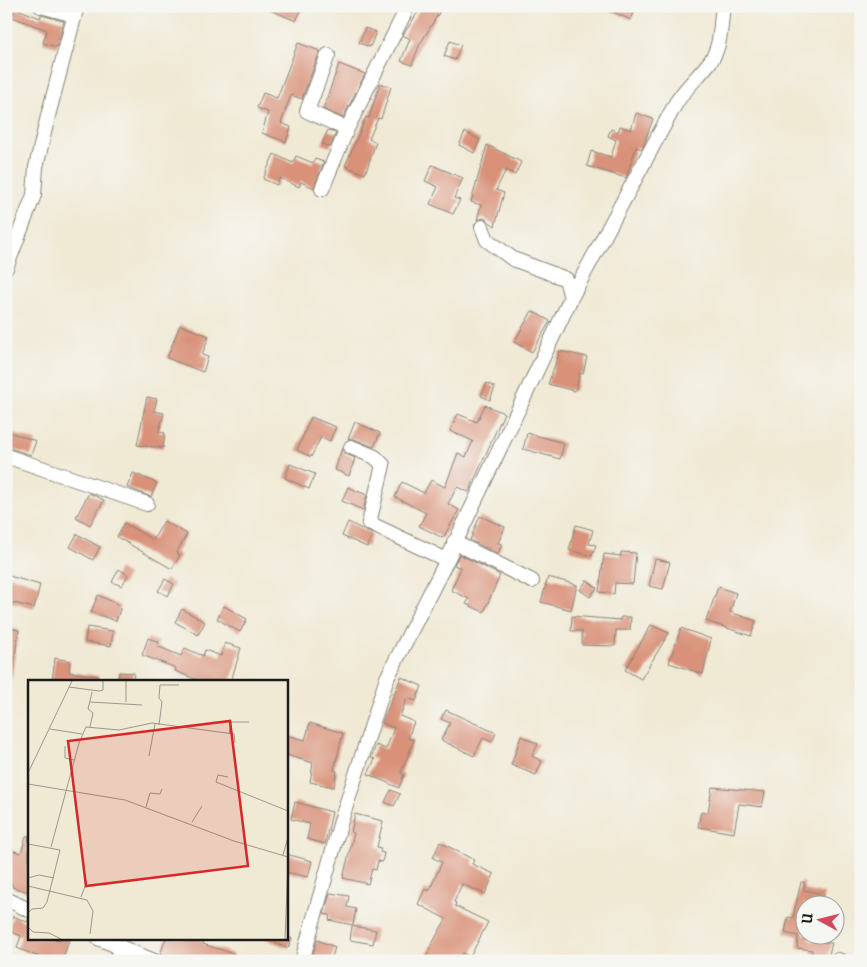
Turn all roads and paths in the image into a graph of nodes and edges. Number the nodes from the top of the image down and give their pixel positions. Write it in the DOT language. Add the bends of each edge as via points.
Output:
graph roads {
  1 [pos="41,6"];
  2 [pos="408,6"];
  3 [pos="723,6"];
  4 [pos="76,11"];
  5 [pos="328,55"];
  6 [pos="347,128"];
  7 [pos="322,189"];
  8 [pos="482,227"];
  9 [pos="6,268"];
  10 [pos="570,298"];
  11 [pos="351,447"];
  12 [pos="6,456"];
  13 [pos="147,504"];
  14 [pos="454,542"];
  15 [pos="447,560"];
  16 [pos="532,581"];
  17 [pos="6,899"];
  18 [pos="28,910"];
  19 [pos="100,940"];
  20 [pos="118,954"];
  21 [pos="154,961"];
  22 [pos="302,961"];
  1 -- 4 [label="street"];
  2 -- 6 [label="street"];
  3 -- 10 [label="street" via="720,36 709,63 690,82 676,103"];
  4 -- 9 [label="street" via="36,167 34,195"];
  5 -- 6 [label="street" via="307,111"];
  6 -- 7 [label="street"];
  8 -- 10 [label="street" via="487,240 513,259 566,279"];
  10 -- 14 [label="street"];
  11 -- 15 [label="street" via="375,457 383,465 369,523"];
  12 -- 13 [label="street"];
  14 -- 15 [label="street"];
  14 -- 16 [label="street"];
  15 -- 22 [label="street" via="387,678 341,820"];
  17 -- 18 [label="street"];
  19 -- 20 [label="street"];
  20 -- 21 [label="street"];
}
